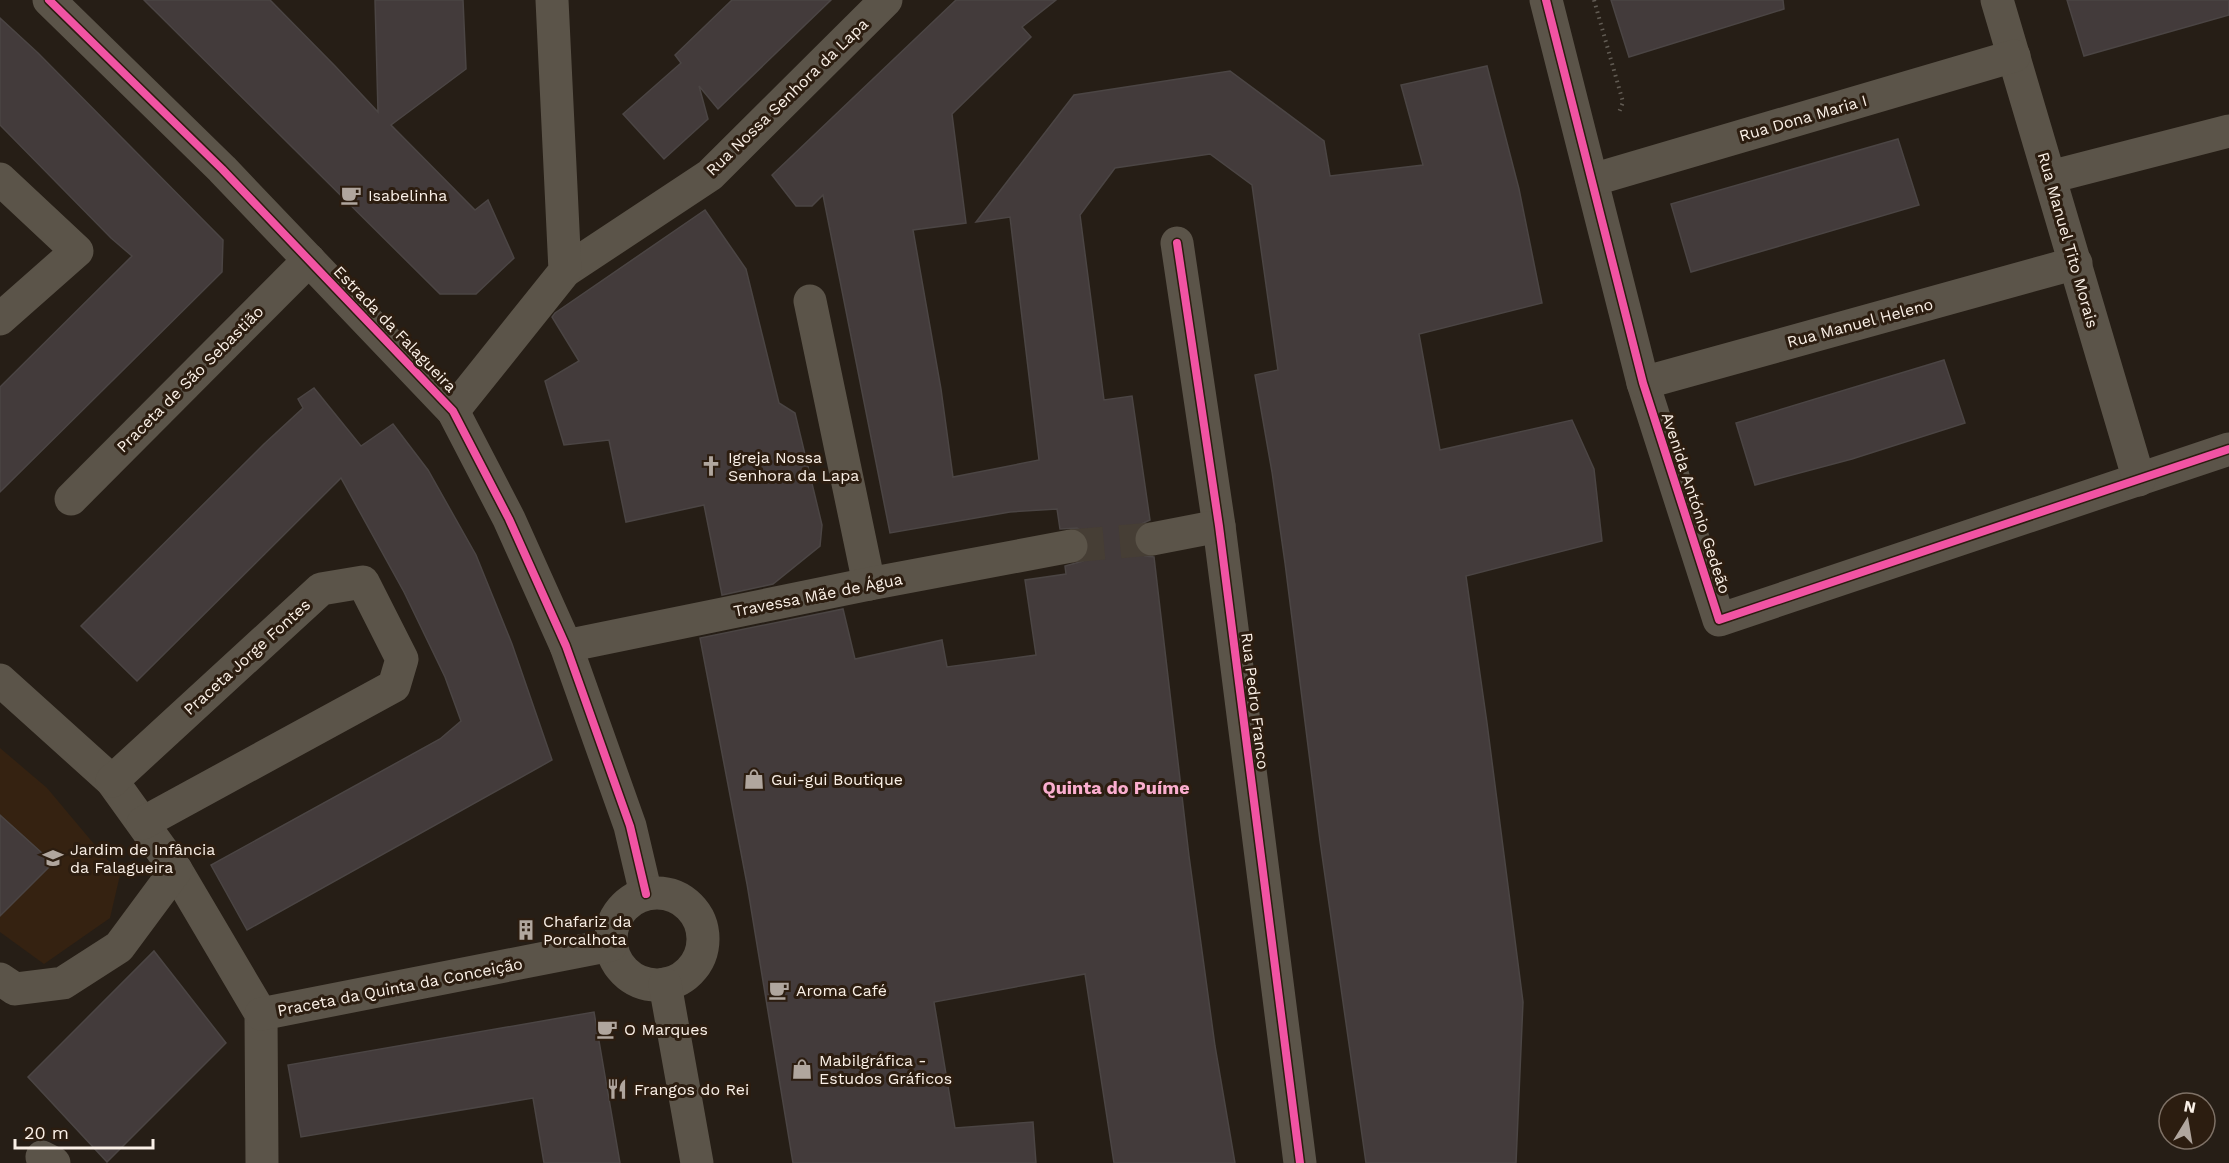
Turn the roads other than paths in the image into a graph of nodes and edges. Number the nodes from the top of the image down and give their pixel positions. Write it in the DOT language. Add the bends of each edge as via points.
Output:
graph roads {
  1 [pos="49,0"];
  2 [pos="552,0"];
  3 [pos="886,0"];
  4 [pos="1546,0"];
  5 [pos="1997,0"];
  6 [pos="2014,56"];
  7 [pos="2229,131"];
  8 [pos="2050,177"];
  9 [pos="0,179"];
  10 [pos="1592,180"];
  11 [pos="1176,243"];
  12 [pos="309,260"];
  13 [pos="2076,263"];
  14 [pos="565,271"];
  15 [pos="810,301"];
  16 [pos="0,319"];
  17 [pos="1643,383"];
  18 [pos="453,411"];
  19 [pos="2229,449"];
  20 [pos="2139,480"];
  21 [pos="71,499"];
  22 [pos="1219,526"];
  23 [pos="1152,539"];
  24 [pos="1071,546"];
  25 [pos="869,584"];
  26 [pos="566,646"];
  27 [pos="0,680"];
  28 [pos="112,781"];
  29 [pos="143,823"];
  30 [pos="177,870"];
  31 [pos="646,894"];
  32 [pos="611,945"];
  33 [pos="0,979"];
  34 [pos="665,984"];
  35 [pos="261,1014"];
  36 [pos="262,1163"];
  37 [pos="697,1163"];
  38 [pos="1300,1163"];
  1 -- 12 [label="street, Estrada da Falagueira"];
  2 -- 14 [label="street"];
  3 -- 14 [label="street, Rua Nossa Senhora da Lapa" via="710,175"];
  4 -- 10 [label="street, Avenida António Gedeão"];
  5 -- 6 [label="street, Rua Manuel Tito Morais"];
  6 -- 8 [label="street, Rua Manuel Tito Morais"];
  6 -- 10 [label="street, Rua Dona Maria I"];
  7 -- 8 [label="street"];
  8 -- 13 [label="street, Rua Manuel Tito Morais"];
  9 -- 16 [label="street" via="77,251"];
  10 -- 17 [label="street, Avenida António Gedeão"];
  11 -- 22 [label="street, Rua Pedro Franco"];
  12 -- 18 [label="street, Estrada da Falagueira"];
  12 -- 21 [label="street, Praceta de São Sebastião"];
  13 -- 17 [label="street, Rua Manuel Heleno"];
  13 -- 20 [label="street, Rua Manuel Tito Morais"];
  14 -- 18 [label="street, Rua Nossa Senhora da Lapa"];
  15 -- 25 [label="street"];
  17 -- 20 [label="street, Avenida António Gedeão" via="1719,620"];
  18 -- 26 [label="street, Estrada da Falagueira" via="509,519"];
  19 -- 20 [label="street"];
  22 -- 23 [label="street"];
  22 -- 38 [label="street, Rua Pedro Franco"];
  24 -- 25 [label="street, Travessa Mãe de Água"];
  25 -- 26 [label="street, Travessa Mãe de Água"];
  26 -- 31 [label="street, Estrada da Falagueira" via="630,826"];
  27 -- 28 [label="street"];
  28 -- 29 [label="street"];
  28 -- 29 [label="street, Praceta Jorge Fontes" via="321,589 363,582 402,659 394,686"];
  29 -- 30 [label="street"];
  30 -- 33 [label="street" via="119,947 63,983 15,990"];
  30 -- 35 [label="street"];
  31 -- 32 [label="street" via="618,912"];
  31 -- 34 [label="street" via="670,894 682,900 702,929 703,941 695,964 687,974"];
  32 -- 34 [label="street" via="617,962 630,976 647,984"];
  32 -- 35 [label="street, Praceta da Quinta da Conceição"];
  34 -- 37 [label="street"];
  35 -- 36 [label="street"];
}
